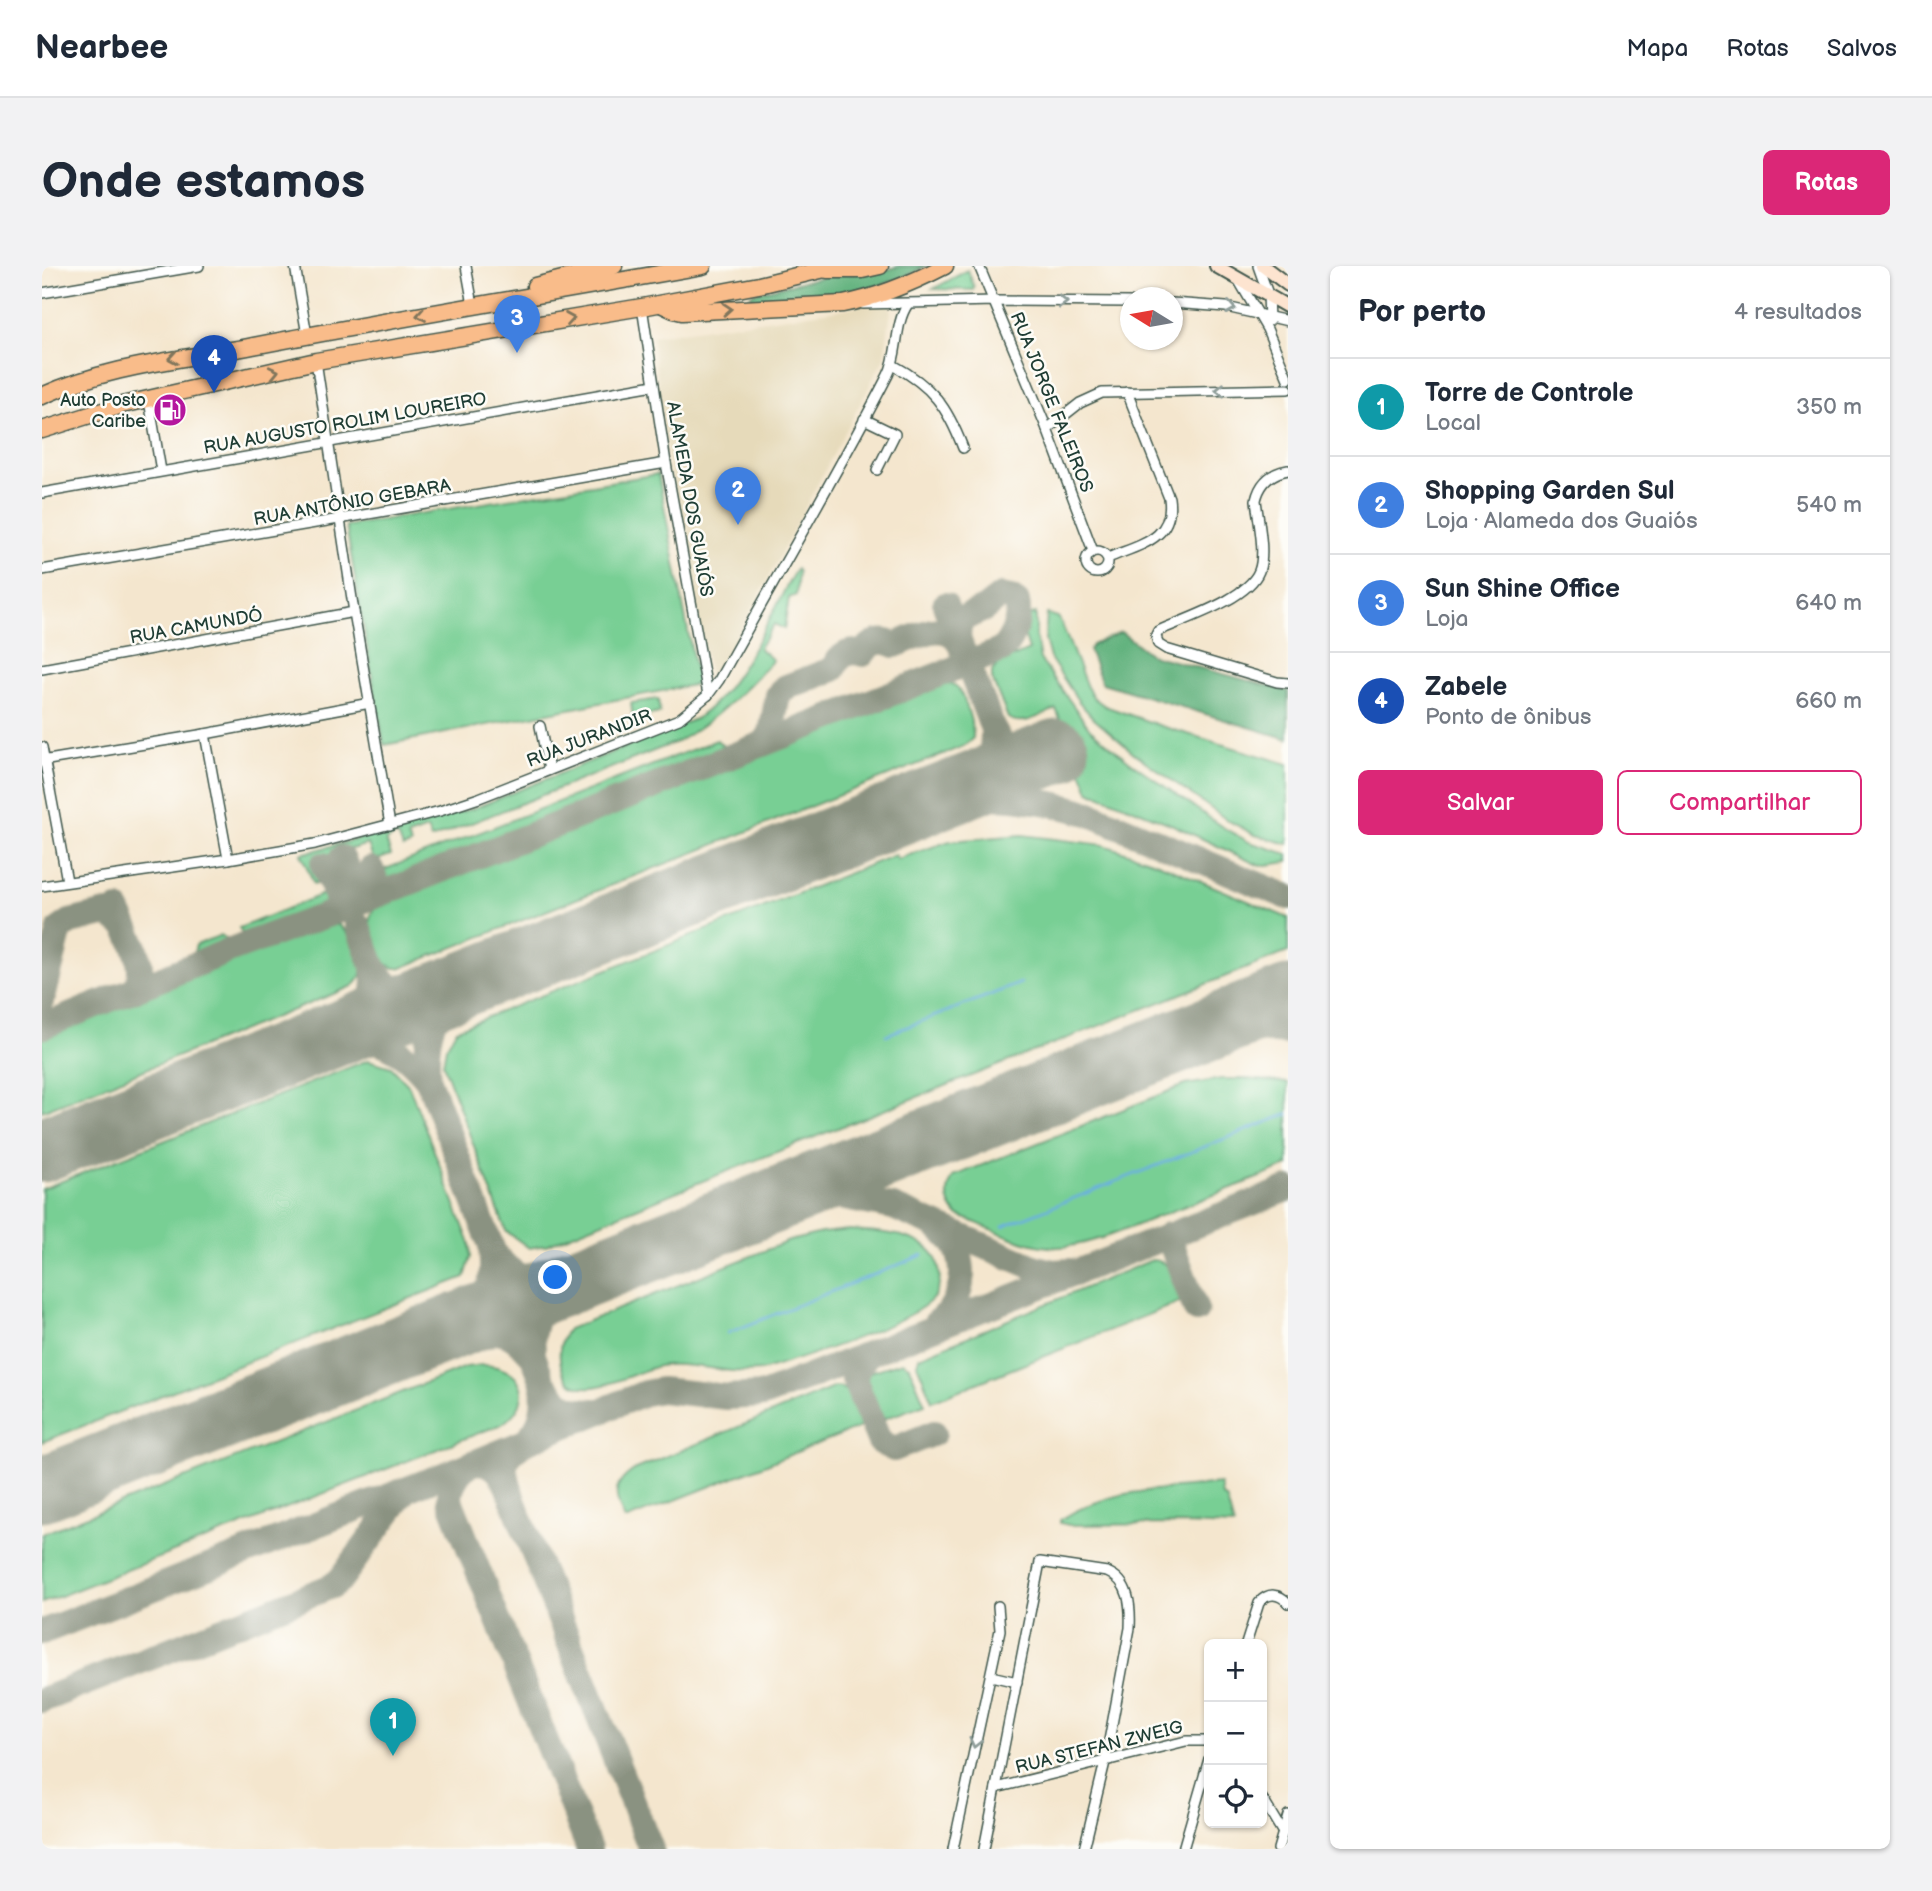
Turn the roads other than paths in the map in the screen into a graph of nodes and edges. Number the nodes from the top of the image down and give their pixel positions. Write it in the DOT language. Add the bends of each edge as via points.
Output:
graph roads {
  1 [pos="199,266"];
  2 [pos="295,266"];
  3 [pos="466,266"];
  4 [pos="614,266"];
  5 [pos="703,266"];
  6 [pos="880,266"];
  7 [pos="945,266"];
  8 [pos="979,266"];
  9 [pos="1216,266"];
  10 [pos="1261,266"];
  11 [pos="832,268"];
  12 [pos="1239,280"];
  13 [pos="1288,285"];
  14 [pos="42,293"];
  15 [pos="1268,294"];
  16 [pos="995,301"];
  17 [pos="1120,302"];
  18 [pos="661,303"];
  19 [pos="481,304"];
  20 [pos="843,304"];
  21 [pos="908,304"];
  22 [pos="1183,304"];
  23 [pos="1288,306"];
  24 [pos="642,307"];
  25 [pos="1257,313"];
  26 [pos="1270,316"];
  27 [pos="1288,321"];
  28 [pos="1267,330"];
  29 [pos="307,335"];
  30 [pos="316,361"];
  31 [pos="893,365"];
  32 [pos="1288,379"];
  33 [pos="654,385"];
  34 [pos="1288,389"];
  35 [pos="1127,392"];
  36 [pos="42,397"];
  37 [pos="149,400"];
  38 [pos="864,419"];
  39 [pos="1046,429"];
  40 [pos="42,430"];
  41 [pos="327,442"];
  42 [pos="963,448"];
  43 [pos="666,463"];
  44 [pos="877,470"];
  45 [pos="1288,470"];
  46 [pos="161,471"];
  47 [pos="42,493"];
  48 [pos="341,520"];
  49 [pos="1093,551"];
  50 [pos="1108,558"];
  51 [pos="42,570"];
  52 [pos="355,612"];
  53 [pos="42,669"];
  54 [pos="1288,683"];
  55 [pos="708,695"];
  56 [pos="369,703"];
  57 [pos="540,726"];
  58 [pos="205,734"];
  59 [pos="42,747"];
  60 [pos="43,761"];
  61 [pos="549,770"];
  62 [pos="390,825"];
  63 [pos="228,859"];
  64 [pos="67,881"];
  65 [pos="42,886"];
  66 [pos="1284,1600"];
  67 [pos="998,1606"];
  68 [pos="1248,1639"];
  69 [pos="990,1676"];
  70 [pos="1017,1682"];
  71 [pos="1204,1741"];
  72 [pos="1105,1762"];
  73 [pos="1207,1765"];
  74 [pos="996,1788"];
  75 [pos="1267,1806"];
  76 [pos="1288,1815"];
  77 [pos="1283,1832"];
  78 [pos="953,1849"];
  79 [pos="984,1849"];
  80 [pos="1084,1849"];
  81 [pos="1183,1849"];
  82 [pos="1278,1849"];
  1 -- 14 [label="street"];
  2 -- 29 [label="street"];
  3 -- 19 [label="street"];
  4 -- 19 [label="highway"];
  5 -- 19 [label="highway"];
  6 -- 11 [label="highway" via="847,271"];
  7 -- 20 [label="highway" via="910,284"];
  8 -- 16 [label="street, RUA JORGE FALEIROS"];
  9 -- 12 [label="main road"];
  10 -- 13 [label="main road"];
  10 -- 15 [label="street"];
  11 -- 18 [label="highway"];
  12 -- 15 [label="main road"];
  12 -- 25 [label="street"];
  15 -- 23 [label="main road"];
  15 -- 26 [label="street"];
  16 -- 17 [label="street, one-way"];
  16 -- 21 [label="street"];
  16 -- 39 [label="street, RUA JORGE FALEIROS"];
  18 -- 20 [label="highway, one-way" via="682,312"];
  18 -- 24 [label="highway"];
  19 -- 29 [label="highway, one-way"];
  20 -- 21 [label="street"];
  21 -- 31 [label="street, RUA JURANDIR"];
  22 -- 25 [label="street, one-way"];
  30 -- 24 [label="highway, one-way"];
  24 -- 33 [label="street, ALAMEDA DOS GUAIÓS"];
  25 -- 26 [label="street"];
  25 -- 28 [label="street"];
  26 -- 27 [label="street"];
  26 -- 28 [label="street"];
  28 -- 32 [label="street"];
  29 -- 36 [label="highway, one-way" via="162,360 95,376"];
  37 -- 30 [label="highway, one-way"];
  30 -- 41 [label="street"];
  31 -- 38 [label="street, RUA JURANDIR"];
  31 -- 42 [label="street" via="916,377 940,399"];
  33 -- 41 [label="street, RUA AUGUSTO ROLIM LOUREIRO"];
  33 -- 43 [label="street, ALAMEDA DOS GUAIÓS"];
  34 -- 35 [label="street, one-way"];
  35 -- 39 [label="street" via="1093,396"];
  35 -- 50 [label="street" via="1169,498 1170,515 1160,533"];
  37 -- 40 [label="highway"];
  37 -- 46 [label="street"];
  38 -- 44 [label="street" via="895,434"];
  38 -- 55 [label="street, RUA JURANDIR"];
  39 -- 49 [label="street, RUA JORGE FALEIROS"];
  41 -- 46 [label="street, RUA AUGUSTO ROLIM LOUREIRO"];
  41 -- 48 [label="street"];
  43 -- 48 [label="street, RUA ANTÔNIO GEBARA"];
  43 -- 55 [label="street, ALAMEDA DOS GUAIÓS"];
  45 -- 54 [label="street" via="1265,480 1258,491 1262,558 1254,580 1227,600 1158,631 1156,638 1166,649"];
  46 -- 47 [label="street, RUA AUGUSTO ROLIM LOUREIRO"];
  48 -- 51 [label="street, RUA ANTÔNIO GEBARA"];
  48 -- 52 [label="street"];
  49 -- 50 [label="street"];
  49 -- 50 [label="street" via="1086,563 1094,573 1105,569"];
  52 -- 53 [label="street, RUA CAMUNDÓ"];
  52 -- 56 [label="street"];
  55 -- 61 [label="street, RUA JURANDIR" via="679,719"];
  56 -- 58 [label="street"];
  56 -- 62 [label="street"];
  57 -- 61 [label="street"];
  58 -- 60 [label="street"];
  58 -- 63 [label="street"];
  59 -- 60 [label="street"];
  60 -- 64 [label="street"];
  61 -- 62 [label="street, RUA JURANDIR" via="479,799"];
  62 -- 63 [label="street, RUA JURANDIR"];
  63 -- 64 [label="street, RUA JURANDIR"];
  64 -- 65 [label="street, RUA JURANDIR"];
  66 -- 68 [label="street" via="1268,1595 1259,1603"];
  67 -- 69 [label="street" via="1000,1630"];
  69 -- 70 [label="street"];
  69 -- 78 [label="street, one-way"];
  70 -- 72 [label="street" via="1040,1562 1107,1572 1122,1581 1130,1628"];
  70 -- 74 [label="street"];
  71 -- 72 [label="street, RUA STEFAN ZWEIG" via="1186,1741"];
  72 -- 74 [label="street, RUA STEFAN ZWEIG"];
  72 -- 80 [label="street"];
  73 -- 81 [label="street"];
  74 -- 79 [label="street"];
  75 -- 77 [label="street"];
  76 -- 77 [label="street"];
  77 -- 82 [label="street"];
}
